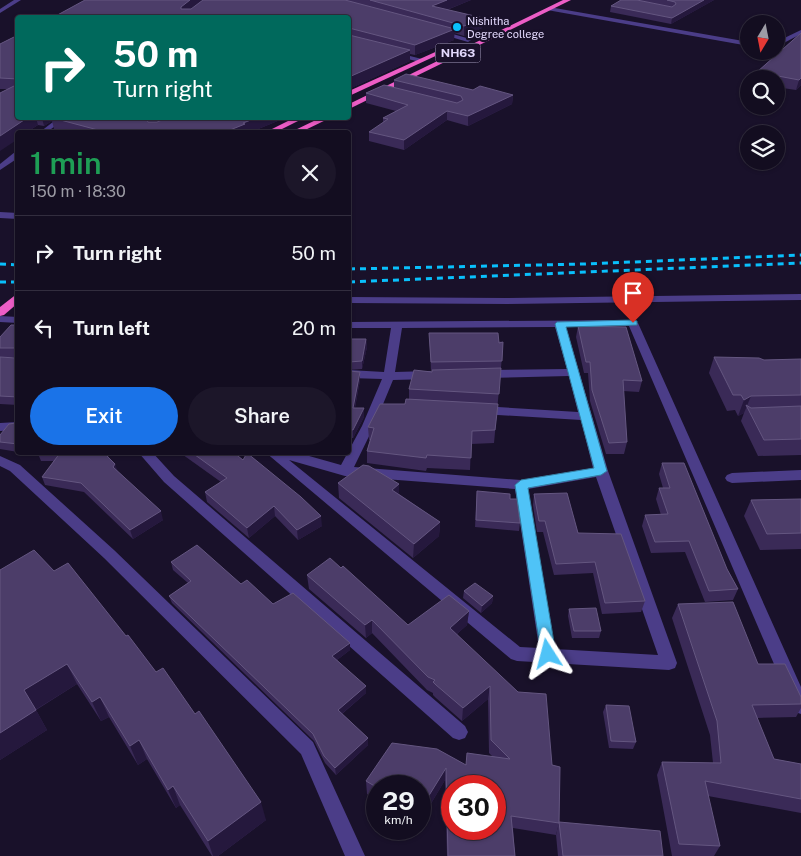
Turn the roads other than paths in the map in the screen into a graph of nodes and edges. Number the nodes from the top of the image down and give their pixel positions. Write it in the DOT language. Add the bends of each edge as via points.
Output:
graph roads {
  1 [pos="18,0"];
  2 [pos="568,0"];
  3 [pos="549,10"];
  4 [pos="0,12"];
  5 [pos="430,29"];
  6 [pos="801,32"];
  7 [pos="476,35"];
  8 [pos="468,40"];
  9 [pos="785,40"];
  10 [pos="740,42"];
  11 [pos="384,51"];
  12 [pos="420,60"];
  13 [pos="384,90"];
  14 [pos="393,92"];
  15 [pos="351,93"];
  16 [pos="351,106"];
  17 [pos="59,120"];
  18 [pos="296,120"];
  19 [pos="322,120"];
  20 [pos="46,130"];
  21 [pos="274,130"];
  22 [pos="299,130"];
  23 [pos="15,156"];
  24 [pos="0,168"];
  25 [pos="0,215"];
  26 [pos="15,216"];
  27 [pos="801,297"];
  28 [pos="15,300"];
  29 [pos="351,300"];
  30 [pos="0,312"];
  31 [pos="0,319"];
  32 [pos="15,320"];
  33 [pos="560,324"];
  34 [pos="351,325"];
  35 [pos="397,326"];
  36 [pos="572,372"];
  37 [pos="351,374"];
  38 [pos="476,374"];
  39 [pos="447,375"];
  40 [pos="389,376"];
  41 [pos="465,409"];
  42 [pos="584,416"];
  43 [pos="15,426"];
  44 [pos="0,427"];
  45 [pos="147,455"];
  46 [pos="275,455"];
  47 [pos="288,455"];
  48 [pos="0,461"];
  49 [pos="345,471"];
  50 [pos="601,471"];
  51 [pos="801,475"];
  52 [pos="732,478"];
  53 [pos="521,485"];
  54 [pos="548,654"];
  55 [pos="801,706"];
  56 [pos="459,732"];
  57 [pos="355,856"];
  1 -- 4 [label="street"];
  2 -- 3 [label="highway, NH63"];
  3 -- 10 [label="street"];
  3 -- 13 [label="highway, NH63"];
  5 -- 8 [label="street"];
  6 -- 9 [label="street"];
  7 -- 8 [label="highway, NH63"];
  8 -- 12 [label="highway, NH63"];
  11 -- 12 [label="street"];
  12 -- 15 [label="highway, NH63"];
  13 -- 14 [label="street"];
  13 -- 16 [label="highway, NH63"];
  17 -- 20 [label="street"];
  18 -- 21 [label="highway"];
  19 -- 22 [label="highway"];
  23 -- 24 [label="street"];
  25 -- 26 [label="street"];
  27 -- 29 [label="street"];
  28 -- 30 [label="highway"];
  31 -- 32 [label="street"];
  33 -- 35 [label="street"];
  33 -- 36 [label="street"];
  33 -- 55 [label="street" via="633,323"];
  34 -- 35 [label="street"];
  35 -- 40 [label="street"];
  36 -- 38 [label="street"];
  36 -- 42 [label="street"];
  37 -- 40 [label="street"];
  39 -- 40 [label="street"];
  40 -- 49 [label="street" via="381,405"];
  41 -- 42 [label="street"];
  42 -- 50 [label="street"];
  43 -- 44 [label="street"];
  45 -- 56 [label="street" via="169,479"];
  46 -- 54 [label="street" via="517,654"];
  47 -- 49 [label="street"];
  48 -- 57 [label="street" via="15,468 109,554 308,748"];
  49 -- 53 [label="street"];
  50 -- 53 [label="street"];
  50 -- 54 [label="street" via="669,662"];
  51 -- 52 [label="street"];
  53 -- 54 [label="street"];
}
